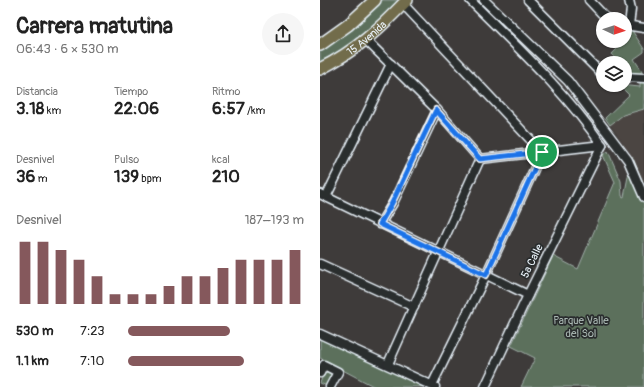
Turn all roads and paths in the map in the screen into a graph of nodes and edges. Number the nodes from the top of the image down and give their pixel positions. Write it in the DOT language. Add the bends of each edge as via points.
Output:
graph roads {
  1 [pos="375,0"];
  2 [pos="470,0"];
  3 [pos="484,0"];
  4 [pos="528,0"];
  5 [pos="589,0"];
  6 [pos="629,0"];
  7 [pos="635,0"];
  8 [pos="405,2"];
  9 [pos="631,9"];
  10 [pos="600,12"];
  11 [pos="630,12"];
  12 [pos="632,26"];
  13 [pos="644,28"];
  14 [pos="366,40"];
  15 [pos="320,45"];
  16 [pos="391,64"];
  17 [pos="596,68"];
  18 [pos="320,69"];
  19 [pos="632,78"];
  20 [pos="644,78"];
  21 [pos="436,110"];
  22 [pos="602,145"];
  23 [pos="542,152"];
  24 [pos="480,159"];
  25 [pos="323,196"];
  26 [pos="644,197"];
  27 [pos="380,224"];
  28 [pos="438,252"];
  29 [pos="320,264"];
  30 [pos="486,275"];
  31 [pos="528,295"];
  32 [pos="414,307"];
  33 [pos="320,334"];
  34 [pos="388,364"];
  35 [pos="320,373"];
  36 [pos="434,386"];
  37 [pos="330,387"];
  38 [pos="485,387"];
  1 -- 15 [label="main road, 15 Avenida" via="348,25"];
  2 -- 22 [label="street" via="568,102"];
  3 -- 26 [label="street" via="568,81 628,160"];
  4 -- 17 [label="street"];
  5 -- 10 [label="street"];
  6 -- 9 [label="street"];
  7 -- 9 [label="street"];
  8 -- 14 [label="main road, 15 Avenida"];
  8 -- 23 [label="street"];
  9 -- 11 [label="street"];
  12 -- 13 [label="street"];
  14 -- 16 [label="street"];
  14 -- 18 [label="main road, 15 Avenida"];
  16 -- 21 [label="street"];
  16 -- 25 [label="street"];
  19 -- 20 [label="street"];
  21 -- 24 [label="street"];
  21 -- 27 [label="street"];
  22 -- 23 [label="street"];
  22 -- 31 [label="street, 5a Calle"];
  23 -- 24 [label="street"];
  23 -- 30 [label="street"];
  24 -- 28 [label="street"];
  25 -- 27 [label="street"];
  27 -- 28 [label="street"];
  28 -- 30 [label="street"];
  28 -- 32 [label="street"];
  29 -- 32 [label="street"];
  30 -- 31 [label="street"];
  30 -- 36 [label="street"];
  31 -- 38 [label="street, 5a Calle"];
  32 -- 34 [label="street"];
  33 -- 34 [label="street"];
  34 -- 36 [label="street"];
  35 -- 37 [label="street" via="324,365 338,372"];
}
